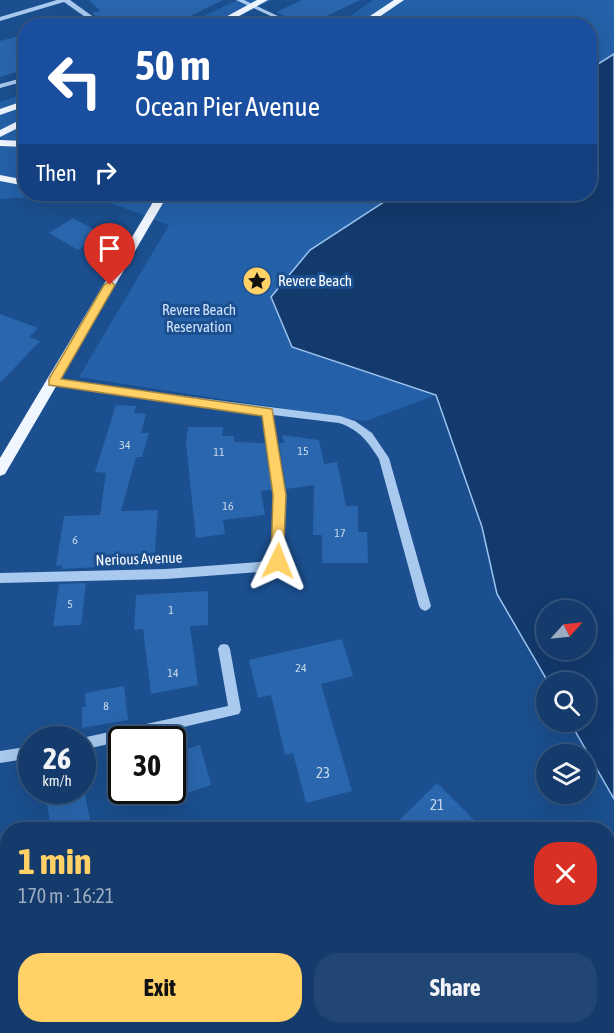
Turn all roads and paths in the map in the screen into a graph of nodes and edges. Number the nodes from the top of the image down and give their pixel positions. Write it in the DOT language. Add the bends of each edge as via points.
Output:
graph roads {
  1 [pos="64,0"];
  2 [pos="239,0"];
  3 [pos="264,0"];
  4 [pos="400,0"];
  5 [pos="252,6"];
  6 [pos="91,18"];
  7 [pos="229,18"];
  8 [pos="279,18"];
  9 [pos="372,18"];
  10 [pos="0,19"];
  11 [pos="18,80"];
  12 [pos="0,86"];
  13 [pos="18,106"];
  14 [pos="0,112"];
  15 [pos="18,124"];
  16 [pos="0,134"];
  17 [pos="0,142"];
  18 [pos="18,143"];
  19 [pos="0,178"];
  20 [pos="18,181"];
  21 [pos="18,188"];
  22 [pos="0,189"];
  23 [pos="159,201"];
  24 [pos="53,382"];
  25 [pos="268,412"];
  26 [pos="0,470"];
  27 [pos="0,578"];
  28 [pos="425,606"];
  29 [pos="224,649"];
  30 [pos="96,741"];
  31 [pos="18,754"];
  32 [pos="0,757"];
  1 -- 6 [label="street"];
  1 -- 10 [label="street"];
  2 -- 5 [label="street"];
  3 -- 5 [label="main road"];
  4 -- 9 [label="main road"];
  5 -- 7 [label="main road"];
  5 -- 8 [label="street"];
  11 -- 12 [label="street"];
  13 -- 14 [label="main road"];
  15 -- 16 [label="main road"];
  17 -- 18 [label="main road"];
  19 -- 20 [label="main road"];
  21 -- 22 [label="main road"];
  23 -- 24 [label="main road"];
  24 -- 25 [label="street"];
  24 -- 26 [label="main road"];
  25 -- 27 [label="street, Nerious Avenue" via="280,495 278,561 260,567 187,572"];
  25 -- 28 [label="street" via="346,422 364,431 378,446 387,465"];
  29 -- 30 [label="street" via="235,710"];
  31 -- 32 [label="street"];
}
